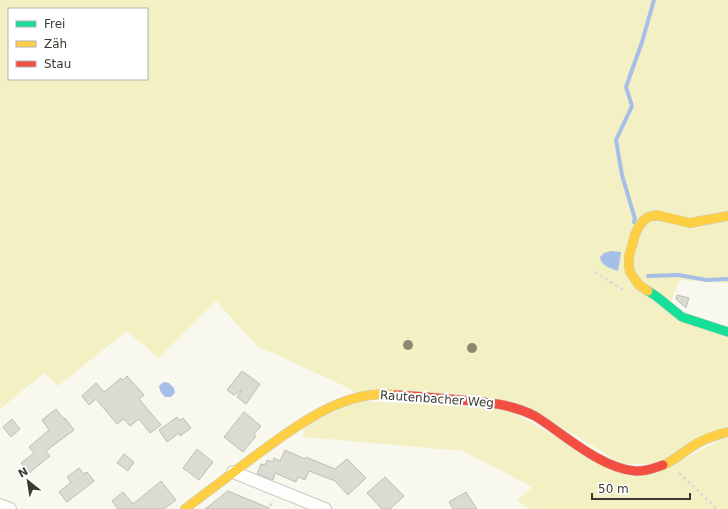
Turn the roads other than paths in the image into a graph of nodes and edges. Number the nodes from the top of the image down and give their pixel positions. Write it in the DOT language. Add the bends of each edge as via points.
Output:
graph roads {
  1 [pos="728,216"];
  2 [pos="728,332"];
  3 [pos="728,432"];
  4 [pos="234,472"];
  5 [pos="0,505"];
  6 [pos="10,509"];
  7 [pos="185,509"];
  8 [pos="325,509"];
  1 -- 2 [label="street" via="690,223 656,215 648,217 638,228 629,256 630,272 639,285 682,317"];
  3 -- 4 [label="street, Rautenbacher Weg" via="707,438 671,461 647,470 637,470 621,468 600,459 547,423 506,404 385,394 348,400 331,407 283,436"];
  4 -- 7 [label="street, Rautenbacher Weg"];
  4 -- 8 [label="street"];
  5 -- 6 [label="street"];
}
